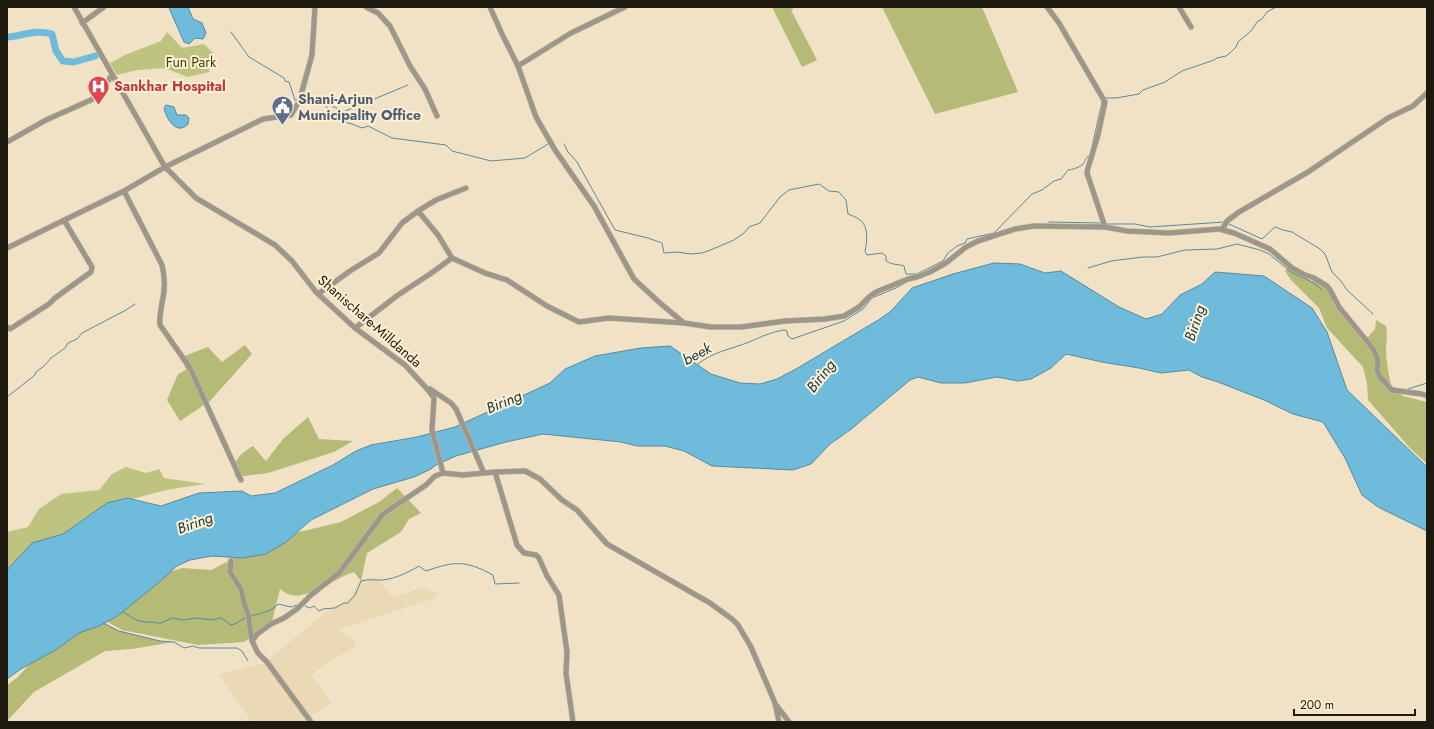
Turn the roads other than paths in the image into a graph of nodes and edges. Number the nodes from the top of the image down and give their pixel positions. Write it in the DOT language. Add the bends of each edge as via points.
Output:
graph roads {
  1 [pos="74,7"];
  2 [pos="104,7"];
  3 [pos="315,7"];
  4 [pos="366,7"];
  5 [pos="490,7"];
  6 [pos="625,7"];
  7 [pos="1047,7"];
  8 [pos="1179,7"];
  9 [pos="82,23"];
  10 [pos="1191,27"];
  11 [pos="518,66"];
  12 [pos="112,75"];
  13 [pos="1427,93"];
  14 [pos="437,116"];
  15 [pos="7,142"];
  16 [pos="165,167"];
  17 [pos="466,188"];
  18 [pos="124,191"];
  19 [pos="418,211"];
  20 [pos="64,220"];
  21 [pos="1105,227"];
  22 [pos="1222,230"];
  23 [pos="7,248"];
  24 [pos="452,258"];
  25 [pos="318,294"];
  26 [pos="684,323"];
  27 [pos="7,327"];
  28 [pos="355,328"];
  29 [pos="423,384"];
  30 [pos="1427,396"];
  31 [pos="495,472"];
  32 [pos="443,473"];
  33 [pos="484,473"];
  34 [pos="241,480"];
  35 [pos="231,561"];
  36 [pos="252,641"];
  37 [pos="775,703"];
  38 [pos="311,722"];
  39 [pos="573,722"];
  40 [pos="779,722"];
  41 [pos="789,722"];
  1 -- 9 [label="street, Shanischare-Milldanda"];
  2 -- 9 [label="street"];
  3 -- 16 [label="street" via="312,55 299,102 291,115 263,119"];
  4 -- 14 [label="street" via="378,13 390,26"];
  5 -- 11 [label="street"];
  6 -- 11 [label="street" via="571,33"];
  7 -- 21 [label="street" via="1105,102 1087,173"];
  8 -- 10 [label="street"];
  9 -- 12 [label="street, Shanischare-Milldanda"];
  11 -- 26 [label="street" via="536,117 594,206 634,279"];
  12 -- 15 [label="street" via="99,94 91,100 46,120"];
  12 -- 16 [label="street, Shanischare-Milldanda"];
  13 -- 22 [label="street" via="1412,106 1388,118 1308,172 1239,212 1227,221"];
  16 -- 18 [label="street"];
  16 -- 25 [label="street, Shanischare-Milldanda" via="196,198 275,245 292,261"];
  17 -- 19 [label="street" via="436,200"];
  18 -- 20 [label="street"];
  18 -- 34 [label="street" via="162,265 164,274 160,326 190,368"];
  19 -- 24 [label="street" via="438,235"];
  19 -- 25 [label="street" via="402,224 379,253 350,270"];
  20 -- 23 [label="street"];
  20 -- 27 [label="street" via="92,268 91,272 49,304 10,329"];
  21 -- 22 [label="street" via="1170,233"];
  21 -- 26 [label="street" via="1028,227 978,241 966,246 946,263 930,272 876,292 844,316 741,327 711,327"];
  22 -- 30 [label="street" via="1270,249 1292,268 1326,286 1338,307 1374,350 1378,361 1377,370 1385,383 1392,390"];
  24 -- 26 [label="street" via="507,280 547,306 579,322 609,318"];
  24 -- 28 [label="street"];
  25 -- 28 [label="street, Shanischare-Milldanda"];
  28 -- 29 [label="street, Shanischare-Milldanda" via="405,365"];
  29 -- 32 [label="street, Shanischare-Milldanda" via="434,398 432,430"];
  29 -- 33 [label="street" via="456,409"];
  31 -- 33 [label="street"];
  31 -- 37 [label="street" via="524,471 534,475 582,515 607,544 710,603 732,619 750,647"];
  31 -- 39 [label="street" via="517,544 524,553 539,558 559,595"];
  32 -- 33 [label="street"];
  32 -- 36 [label="street" via="435,476 383,514 339,573 297,609 256,634"];
  35 -- 36 [label="street" via="230,572 241,589"];
  36 -- 38 [label="street" via="258,653"];
  37 -- 40 [label="street"];
  37 -- 41 [label="street"];
}
